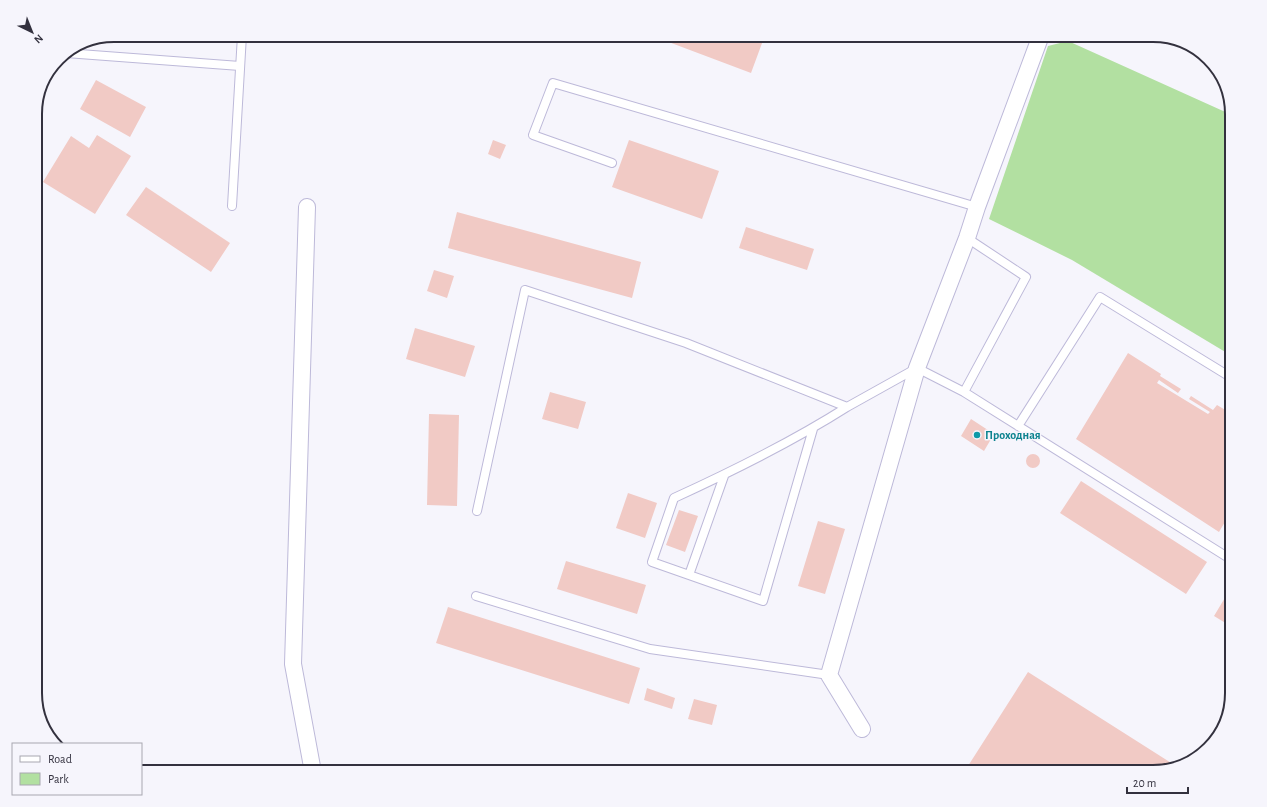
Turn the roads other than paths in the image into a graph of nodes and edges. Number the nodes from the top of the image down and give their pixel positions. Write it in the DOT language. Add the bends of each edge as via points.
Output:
graph roads {
  1 [pos="242,42"];
  2 [pos="1038,42"];
  3 [pos="75,54"];
  4 [pos="240,66"];
  5 [pos="612,162"];
  6 [pos="232,206"];
  7 [pos="977,207"];
  8 [pos="307,208"];
  9 [pos="967,238"];
  10 [pos="917,368"];
  11 [pos="1225,374"];
  12 [pos="964,392"];
  13 [pos="847,407"];
  14 [pos="1018,426"];
  15 [pos="812,429"];
  16 [pos="724,476"];
  17 [pos="477,510"];
  18 [pos="1225,556"];
  19 [pos="690,575"];
  20 [pos="476,596"];
  21 [pos="829,675"];
  22 [pos="862,728"];
  23 [pos="312,765"];
  1 -- 4 [label="lane"];
  2 -- 7 [label="street"];
  3 -- 4 [label="lane"];
  4 -- 6 [label="lane"];
  5 -- 7 [label="lane" via="533,136 553,83"];
  7 -- 9 [label="street"];
  8 -- 23 [label="street" via="293,664"];
  9 -- 10 [label="street"];
  9 -- 12 [label="lane" via="1026,277"];
  10 -- 12 [label="lane"];
  10 -- 13 [label="lane"];
  10 -- 21 [label="street"];
  11 -- 14 [label="lane" via="1100,297"];
  12 -- 14 [label="lane"];
  13 -- 15 [label="lane"];
  13 -- 17 [label="lane" via="686,343 525,290"];
  14 -- 18 [label="lane"];
  15 -- 16 [label="lane"];
  15 -- 19 [label="lane" via="763,601"];
  16 -- 19 [label="lane"];
  16 -- 19 [label="lane" via="674,498 654,555 652,562"];
  20 -- 21 [label="lane" via="650,649"];
  21 -- 22 [label="street"];
}
